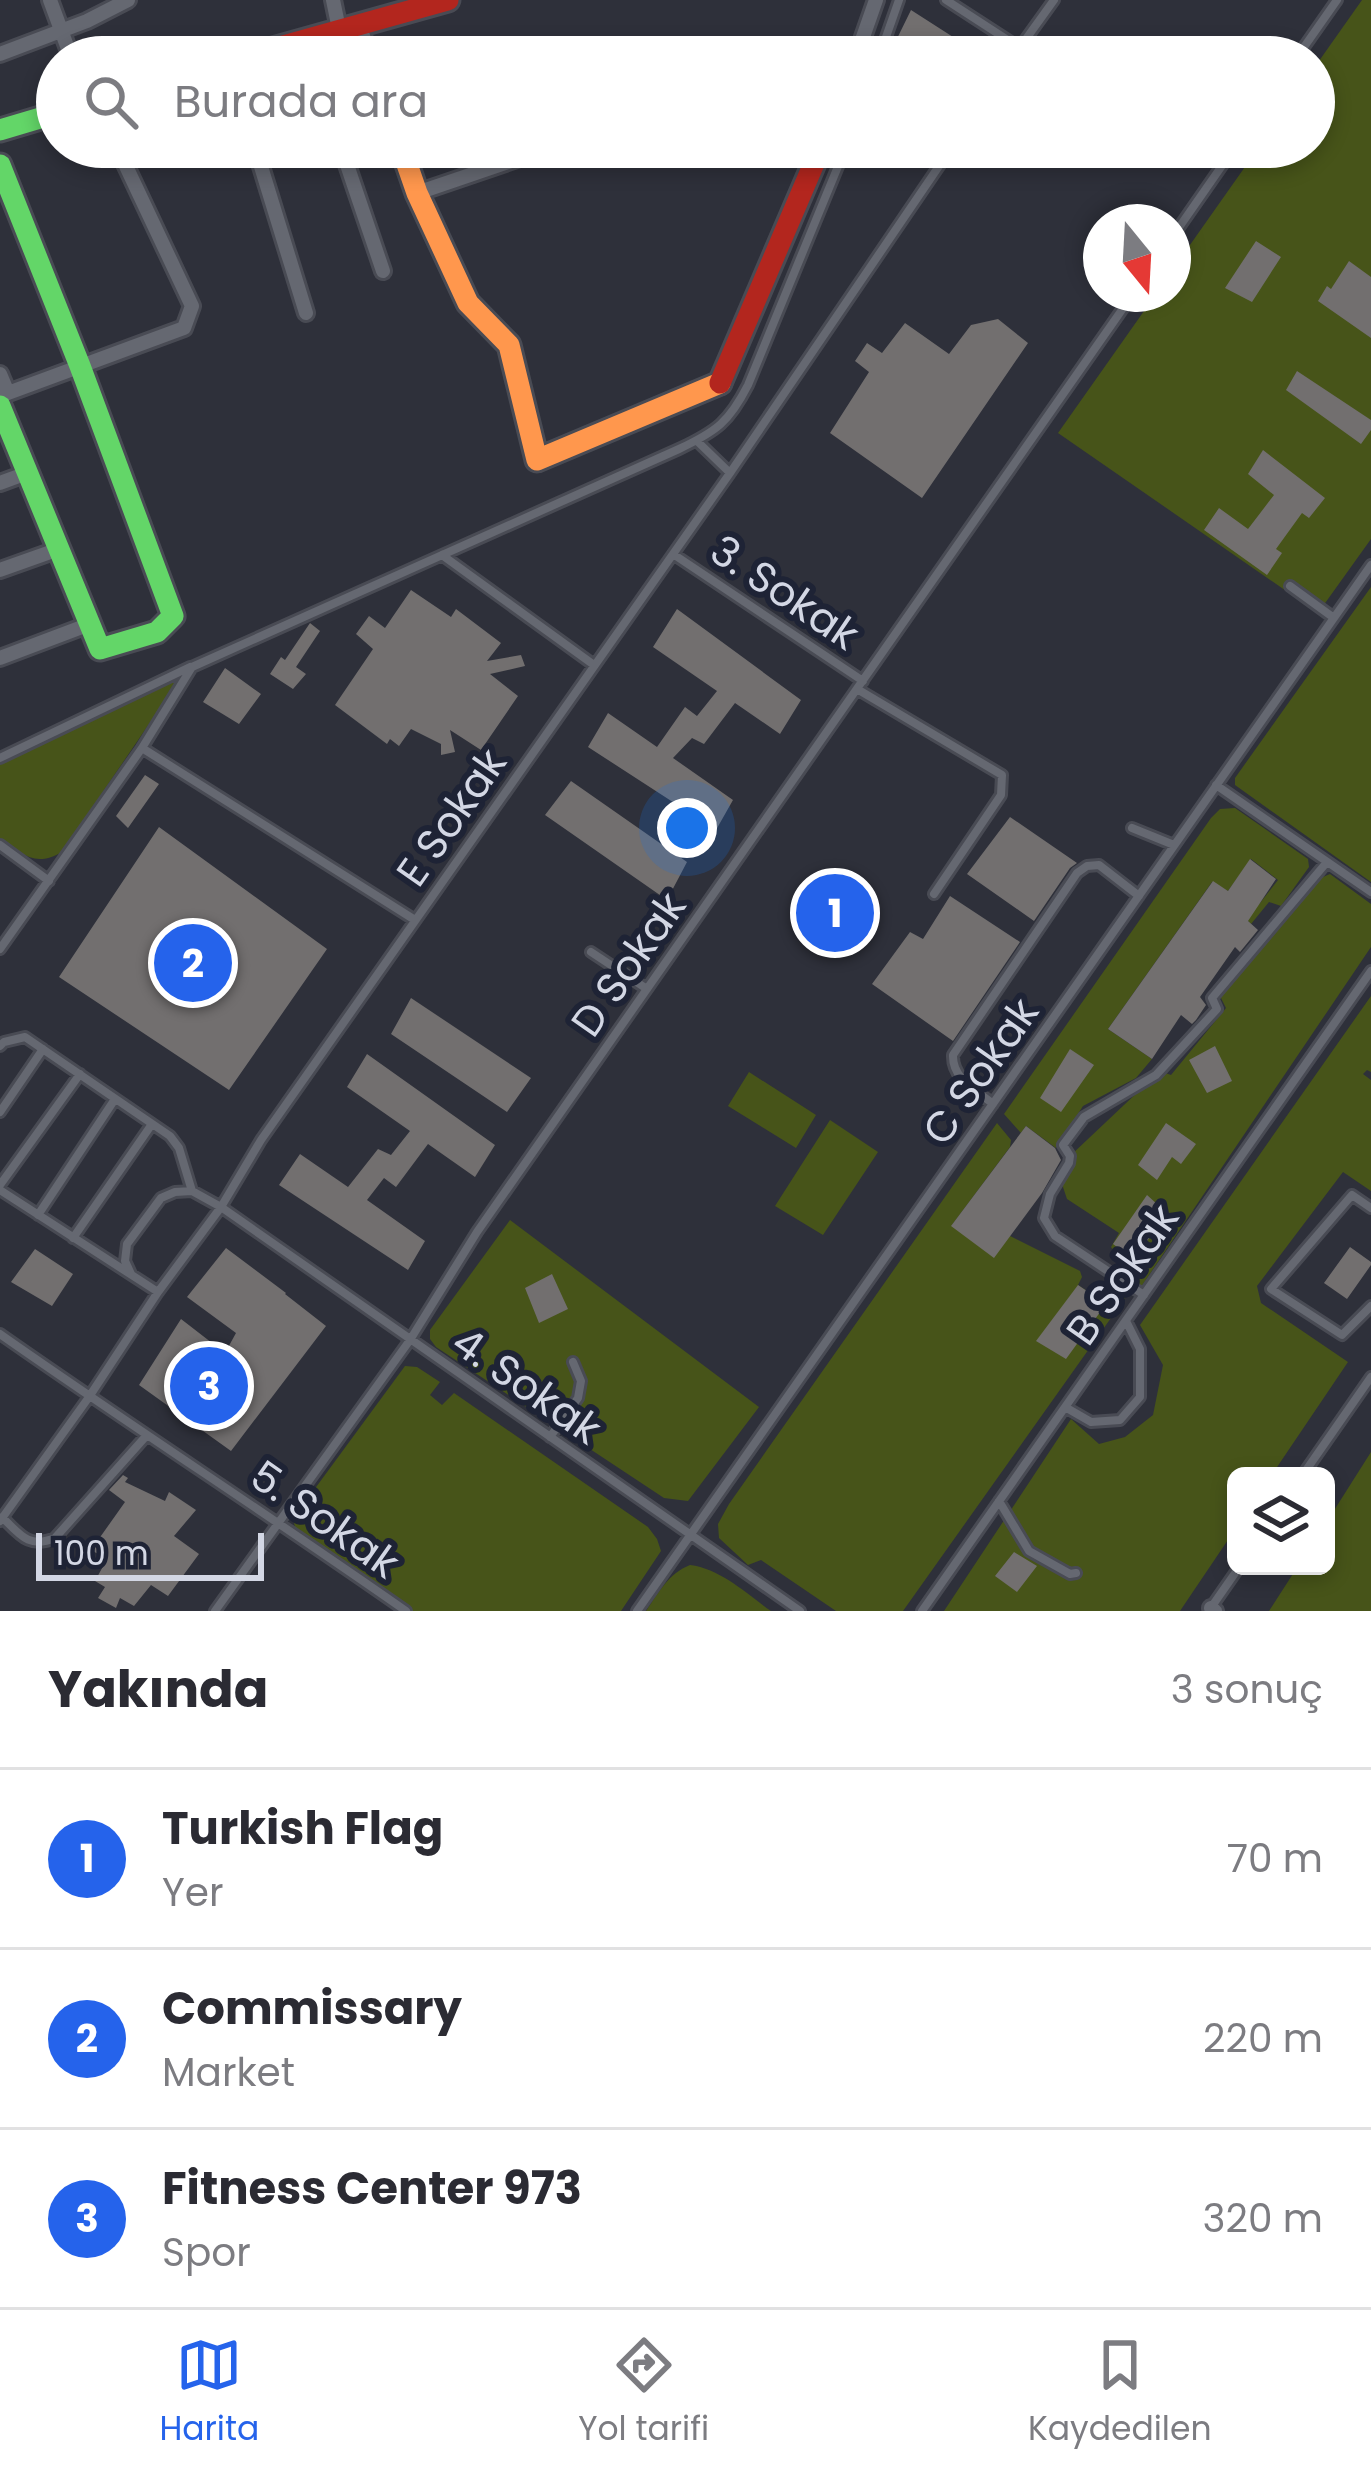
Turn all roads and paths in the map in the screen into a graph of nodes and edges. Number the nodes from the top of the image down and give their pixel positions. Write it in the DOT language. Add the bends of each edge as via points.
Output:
graph roads {
  1 [pos="50,0"];
  2 [pos="128,0"];
  3 [pos="332,0"];
  4 [pos="448,0"];
  5 [pos="876,0"];
  6 [pos="899,0"];
  7 [pos="946,0"];
  8 [pos="1054,0"];
  9 [pos="1337,0"];
  10 [pos="349,26"];
  11 [pos="62,30"];
  12 [pos="46,36"];
  13 [pos="64,36"];
  14 [pos="330,36"];
  15 [pos="356,36"];
  16 [pos="863,36"];
  17 [pos="886,36"];
  18 [pos="995,36"];
  19 [pos="1028,36"];
  20 [pos="1312,36"];
  21 [pos="36,40"];
  22 [pos="0,53"];
  23 [pos="36,119"];
  24 [pos="0,130"];
  25 [pos="0,165"];
  26 [pos="127,168"];
  27 [pos="261,168"];
  28 [pos="348,168"];
  29 [pos="408,168"];
  30 [pos="490,168"];
  31 [pos="812,168"];
  32 [pos="837,168"];
  33 [pos="938,168"];
  34 [pos="1220,168"];
  35 [pos="417,193"];
  36 [pos="1191,210"];
  37 [pos="383,271"];
  38 [pos="1120,312"];
  39 [pos="306,313"];
  40 [pos="80,367"];
  41 [pos="0,374"];
  42 [pos="3,398"];
  43 [pos="697,441"];
  44 [pos="28,472"];
  45 [pos="730,473"];
  46 [pos="0,483"];
  47 [pos="59,549"];
  48 [pos="673,554"];
  49 [pos="442,555"];
  50 [pos="1371,565"];
  51 [pos="0,570"];
  52 [pos="1290,586"];
  53 [pos="1334,618"];
  54 [pos="90,624"];
  55 [pos="0,658"];
  56 [pos="594,665"];
  57 [pos="192,667"];
  58 [pos="860,685"];
  59 [pos="142,748"];
  60 [pos="0,758"];
  61 [pos="1216,785"];
  62 [pos="1132,828"];
  63 [pos="0,845"];
  64 [pos="1174,845"];
  65 [pos="1327,862"];
  66 [pos="49,881"];
  67 [pos="1371,892"];
  68 [pos="934,894"];
  69 [pos="1139,896"];
  70 [pos="415,920"];
  71 [pos="0,950"];
  72 [pos="591,952"];
  73 [pos="1371,971"];
  74 [pos="646,989"];
  75 [pos="0,1046"];
  76 [pos="43,1048"];
  77 [pos="80,1074"];
  78 [pos="116,1099"];
  79 [pos="993,1104"];
  80 [pos="0,1112"];
  81 [pos="152,1124"];
  82 [pos="0,1188"];
  83 [pos="192,1192"];
  84 [pos="220,1207"];
  85 [pos="1371,1208"];
  86 [pos="38,1215"];
  87 [pos="73,1238"];
  88 [pos="132,1276"];
  89 [pos="158,1292"];
  90 [pos="1144,1295"];
  91 [pos="1371,1306"];
  92 [pos="1361,1318"];
  93 [pos="1126,1322"];
  94 [pos="1371,1325"];
  95 [pos="0,1334"];
  96 [pos="410,1340"];
  97 [pos="573,1362"];
  98 [pos="1371,1376"];
  99 [pos="89,1397"];
  100 [pos="1065,1407"];
  101 [pos="147,1435"];
  102 [pos="550,1437"];
  103 [pos="1308,1467"];
  104 [pos="999,1501"];
  105 [pos="1,1519"];
  106 [pos="278,1521"];
  107 [pos="691,1535"];
  108 [pos="1076,1573"];
  109 [pos="1234,1575"];
  110 [pos="1212,1610"];
  111 [pos="215,1611"];
  112 [pos="406,1611"];
  113 [pos="637,1611"];
  114 [pos="800,1611"];
  115 [pos="922,1611"];
  1 -- 11 [label="street"];
  2 -- 11 [label="street"];
  3 -- 10 [label="street"];
  4 -- 10 [label="street"];
  5 -- 16 [label="street"];
  6 -- 17 [label="lane"];
  7 -- 18 [label="lane"];
  8 -- 19 [label="lane"];
  9 -- 20 [label="lane"];
  10 -- 14 [label="street"];
  10 -- 15 [label="street"];
  11 -- 12 [label="street"];
  11 -- 13 [label="street"];
  21 -- 22 [label="street"];
  23 -- 24 [label="street"];
  25 -- 40 [label="street"];
  26 -- 40 [label="street" via="192,306 184,328"];
  27 -- 39 [label="street"];
  28 -- 37 [label="street"];
  29 -- 35 [label="street"];
  30 -- 35 [label="street"];
  31 -- 35 [label="street" via="722,382 537,460 509,345 468,303"];
  32 -- 43 [label="lane" via="748,385 733,414"];
  33 -- 45 [label="lane, E Sokak"];
  34 -- 36 [label="lane"];
  38 -- 58 [label="lane, D Sokak"];
  40 -- 42 [label="street"];
  40 -- 54 [label="street" via="173,616 158,632 100,649"];
  41 -- 42 [label="street"];
  42 -- 44 [label="street"];
  43 -- 45 [label="lane"];
  43 -- 49 [label="lane"];
  44 -- 46 [label="street"];
  44 -- 47 [label="street"];
  45 -- 48 [label="lane, E Sokak"];
  47 -- 51 [label="street"];
  47 -- 54 [label="street"];
  48 -- 56 [label="lane, E Sokak"];
  48 -- 58 [label="lane, 3. Sokak"];
  49 -- 56 [label="lane"];
  49 -- 57 [label="lane"];
  50 -- 53 [label="lane, C Sokak"];
  52 -- 53 [label="lane"];
  53 -- 61 [label="lane, C Sokak"];
  54 -- 55 [label="street"];
  56 -- 70 [label="lane, E Sokak"];
  57 -- 59 [label="lane"];
  57 -- 60 [label="lane"];
  58 -- 68 [label="lane, 3. Sokak" via="1001,775 1001,795"];
  58 -- 74 [label="lane, D Sokak"];
  59 -- 66 [label="lane"];
  59 -- 70 [label="lane"];
  61 -- 64 [label="lane, C Sokak"];
  61 -- 65 [label="lane"];
  62 -- 64 [label="lane"];
  63 -- 66 [label="lane"];
  64 -- 69 [label="lane, C Sokak"];
  65 -- 67 [label="lane"];
  65 -- 90 [label="lane" via="1212,998 1217,1009 1203,1025 1156,1075 1084,1117 1063,1145 1070,1163 1044,1218 1055,1236"];
  66 -- 71 [label="lane"];
  69 -- 79 [label="lane, C Sokak"];
  69 -- 79 [label="lane" via="1099,865 1077,872 953,1054 957,1076"];
  70 -- 84 [label="lane, E Sokak"];
  72 -- 74 [label="lane"];
  73 -- 90 [label="lane, B Sokak"];
  74 -- 96 [label="lane, D Sokak"];
  75 -- 76 [label="lane" via="26,1037"];
  76 -- 77 [label="lane"];
  76 -- 80 [label="lane"];
  77 -- 78 [label="lane"];
  77 -- 82 [label="lane"];
  78 -- 81 [label="lane"];
  78 -- 86 [label="lane"];
  79 -- 107 [label="lane, C Sokak"];
  81 -- 83 [label="lane" via="178,1148"];
  81 -- 87 [label="lane"];
  82 -- 86 [label="lane"];
  83 -- 84 [label="lane, 4. Sokak"];
  83 -- 88 [label="lane" via="161,1198 127,1244"];
  84 -- 89 [label="lane, E Sokak"];
  84 -- 96 [label="lane, 4. Sokak"];
  85 -- 92 [label="lane" via="1352,1195 1271,1289 1342,1335"];
  86 -- 87 [label="lane"];
  87 -- 88 [label="lane"];
  88 -- 89 [label="lane"];
  89 -- 99 [label="lane, E Sokak"];
  90 -- 93 [label="lane, B Sokak"];
  91 -- 92 [label="lane"];
  92 -- 94 [label="lane"];
  93 -- 100 [label="lane, B Sokak"];
  93 -- 100 [label="lane" via="1140,1349 1140,1397 1120,1420 1091,1422"];
  95 -- 99 [label="lane, 5. Sokak"];
  96 -- 102 [label="lane, 4. Sokak"];
  96 -- 106 [label="lane, D Sokak"];
  97 -- 102 [label="lane" via="578,1398"];
  98 -- 103 [label="lane"];
  99 -- 101 [label="lane, 5. Sokak"];
  99 -- 105 [label="lane, E Sokak"];
  100 -- 104 [label="lane, B Sokak"];
  101 -- 105 [label="lane" via="55,1538 24,1539"];
  101 -- 106 [label="lane, 5. Sokak"];
  102 -- 107 [label="lane, 4. Sokak"];
  104 -- 108 [label="lane" via="1029,1551"];
  104 -- 115 [label="lane, B Sokak"];
  106 -- 111 [label="lane, D Sokak"];
  106 -- 112 [label="lane, 5. Sokak"];
  107 -- 113 [label="lane, C Sokak"];
  107 -- 114 [label="lane, 4. Sokak"];
  109 -- 110 [label="lane"];
}
